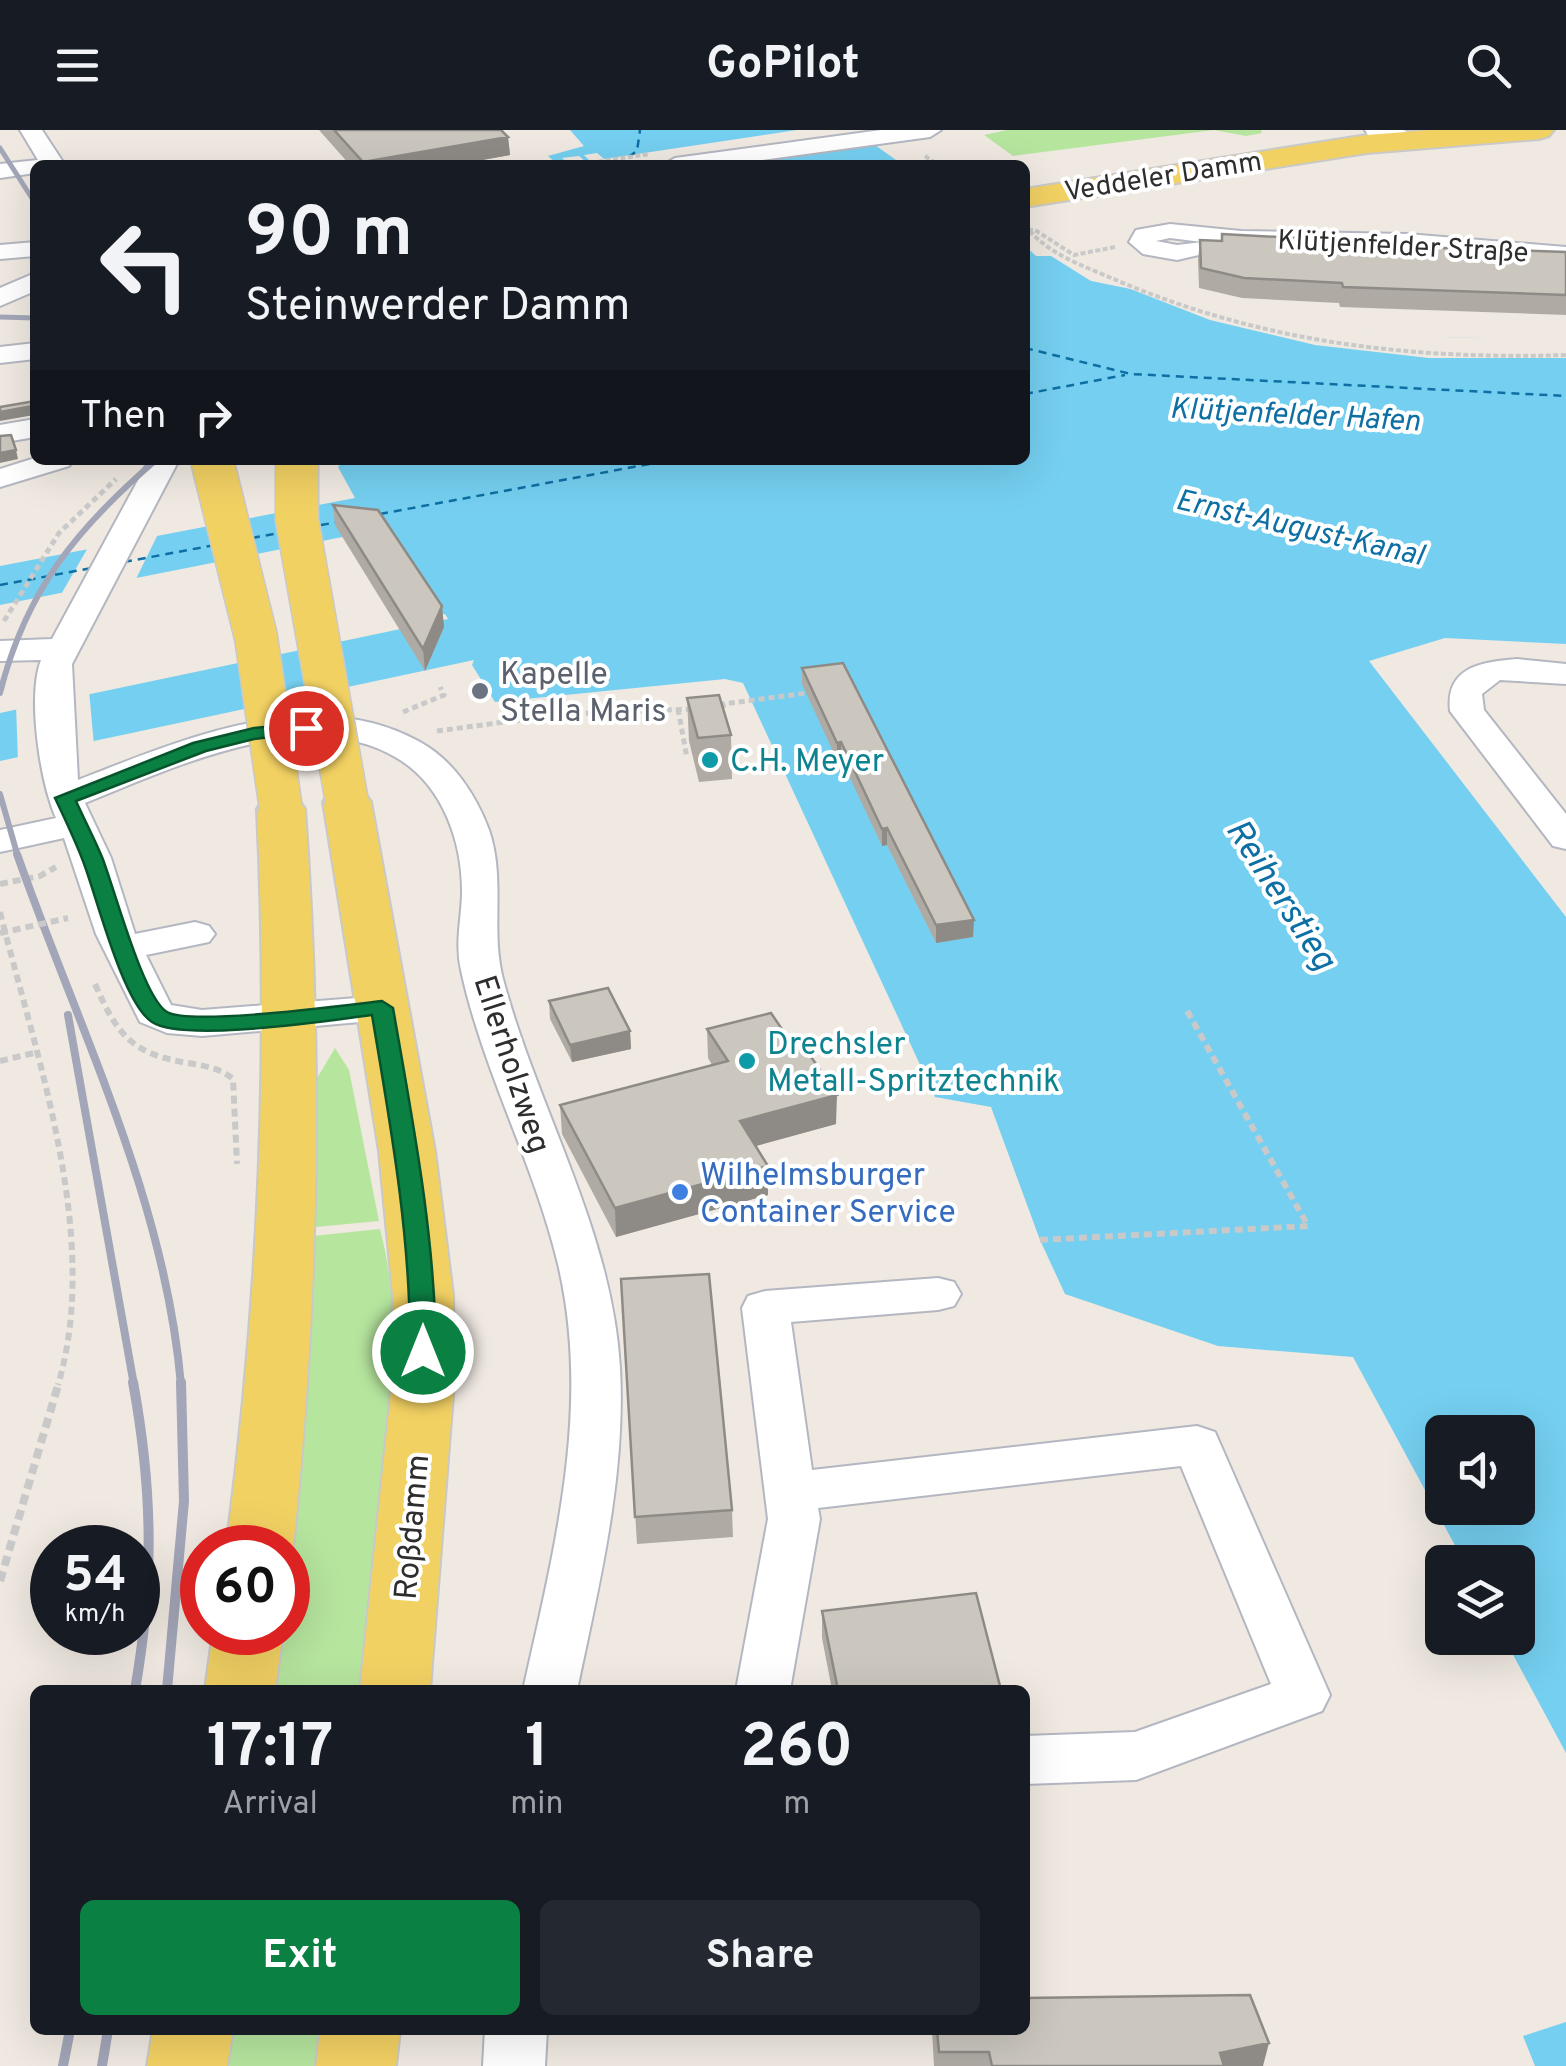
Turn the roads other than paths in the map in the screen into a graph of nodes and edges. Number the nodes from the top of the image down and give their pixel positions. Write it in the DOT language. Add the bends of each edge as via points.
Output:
graph roads {
  1 [pos="30,130"];
  2 [pos="1367,130"];
  3 [pos="1376,130"];
  4 [pos="1539,130"];
  5 [pos="919,131"];
  6 [pos="1408,135"];
  7 [pos="1273,136"];
  8 [pos="49,160"];
  9 [pos="711,160"];
  10 [pos="30,167"];
  11 [pos="0,171"];
  12 [pos="1030,177"];
  13 [pos="1030,197"];
  14 [pos="1241,238"];
  15 [pos="30,249"];
  16 [pos="0,252"];
  17 [pos="1566,255"];
  18 [pos="30,267"];
  19 [pos="0,269"];
  20 [pos="30,283"];
  21 [pos="0,298"];
  22 [pos="30,308"];
  23 [pos="0,318"];
  24 [pos="30,352"];
  25 [pos="0,355"];
  26 [pos="30,429"];
  27 [pos="0,434"];
  28 [pos="43,465"];
  29 [pos="217,465"];
  30 [pos="298,465"];
  31 [pos="162,466"];
  32 [pos="0,478"];
  33 [pos="63,649"];
  34 [pos="0,652"];
  35 [pos="1566,674"];
  36 [pos="73,812"];
  37 [pos="1566,838"];
  38 [pos="0,841"];
  39 [pos="195,934"];
  40 [pos="122,948"];
  41 [pos="382,1008"];
  42 [pos="293,1018"];
  43 [pos="938,1294"];
  44 [pos="790,1492"];
  45 [pos="261,1525"];
  46 [pos="245,1655"];
  47 [pos="241,1685"];
  48 [pos="395,1685"];
  49 [pos="551,1685"];
  50 [pos="764,1685"];
  51 [pos="1030,1760"];
  52 [pos="192,2035"];
  53 [pos="359,2035"];
  54 [pos="385,2035"];
  55 [pos="516,2035"];
  56 [pos="187,2066"];
  57 [pos="356,2066"];
  58 [pos="394,2066"];
  59 [pos="514,2066"];
  1 -- 8 [label="street"];
  2 -- 7 [label="main road, Veddeler Damm"];
  3 -- 6 [label="street"];
  4 -- 6 [label="main road, Veddeler Damm"];
  5 -- 9 [label="street"];
  6 -- 13 [label="main road, Veddeler Damm"];
  7 -- 12 [label="main road, Veddeler Damm"];
  10 -- 11 [label="street"];
  14 -- 17 [label="street, Klütjenfelder Straße" via="1407,241"];
  15 -- 16 [label="street"];
  18 -- 19 [label="street"];
  20 -- 21 [label="street"];
  22 -- 23 [label="street"];
  24 -- 25 [label="street"];
  26 -- 27 [label="street"];
  28 -- 32 [label="street"];
  29 -- 42 [label="main road, bridge" via="256,637 280,809"];
  30 -- 41 [label="main road, Roßdamm, bridge" via="296,520"];
  31 -- 33 [label="street"];
  33 -- 34 [label="street"];
  33 -- 36 [label="street" via="53,686"];
  35 -- 37 [label="street" via="1502,670 1468,685 1462,698"];
  36 -- 38 [label="street"];
  36 -- 40 [label="street"];
  36 -- 49 [label="street, Ellerholzweg" via="200,747 254,734 331,728 390,741 429,766 453,792 475,841 481,889 477,942 486,994 572,1231 588,1304 596,1411 592,1469"];
  39 -- 40 [label="street"];
  40 -- 42 [label="street" via="144,999 167,1020"];
  41 -- 42 [label="street"];
  41 -- 48 [label="main road, Roßdamm" via="415,1200 423,1295 418,1453"];
  42 -- 45 [label="main road" via="287,1284"];
  43 -- 44 [label="street" via="765,1308"];
  44 -- 50 [label="street" via="794,1520"];
  44 -- 51 [label="street" via="1197,1445 1303,1695 1136,1756"];
  46 -- 47 [label="main road"];
  52 -- 56 [label="main road"];
  53 -- 57 [label="main road"];
  54 -- 58 [label="street"];
  55 -- 59 [label="street"];
}
